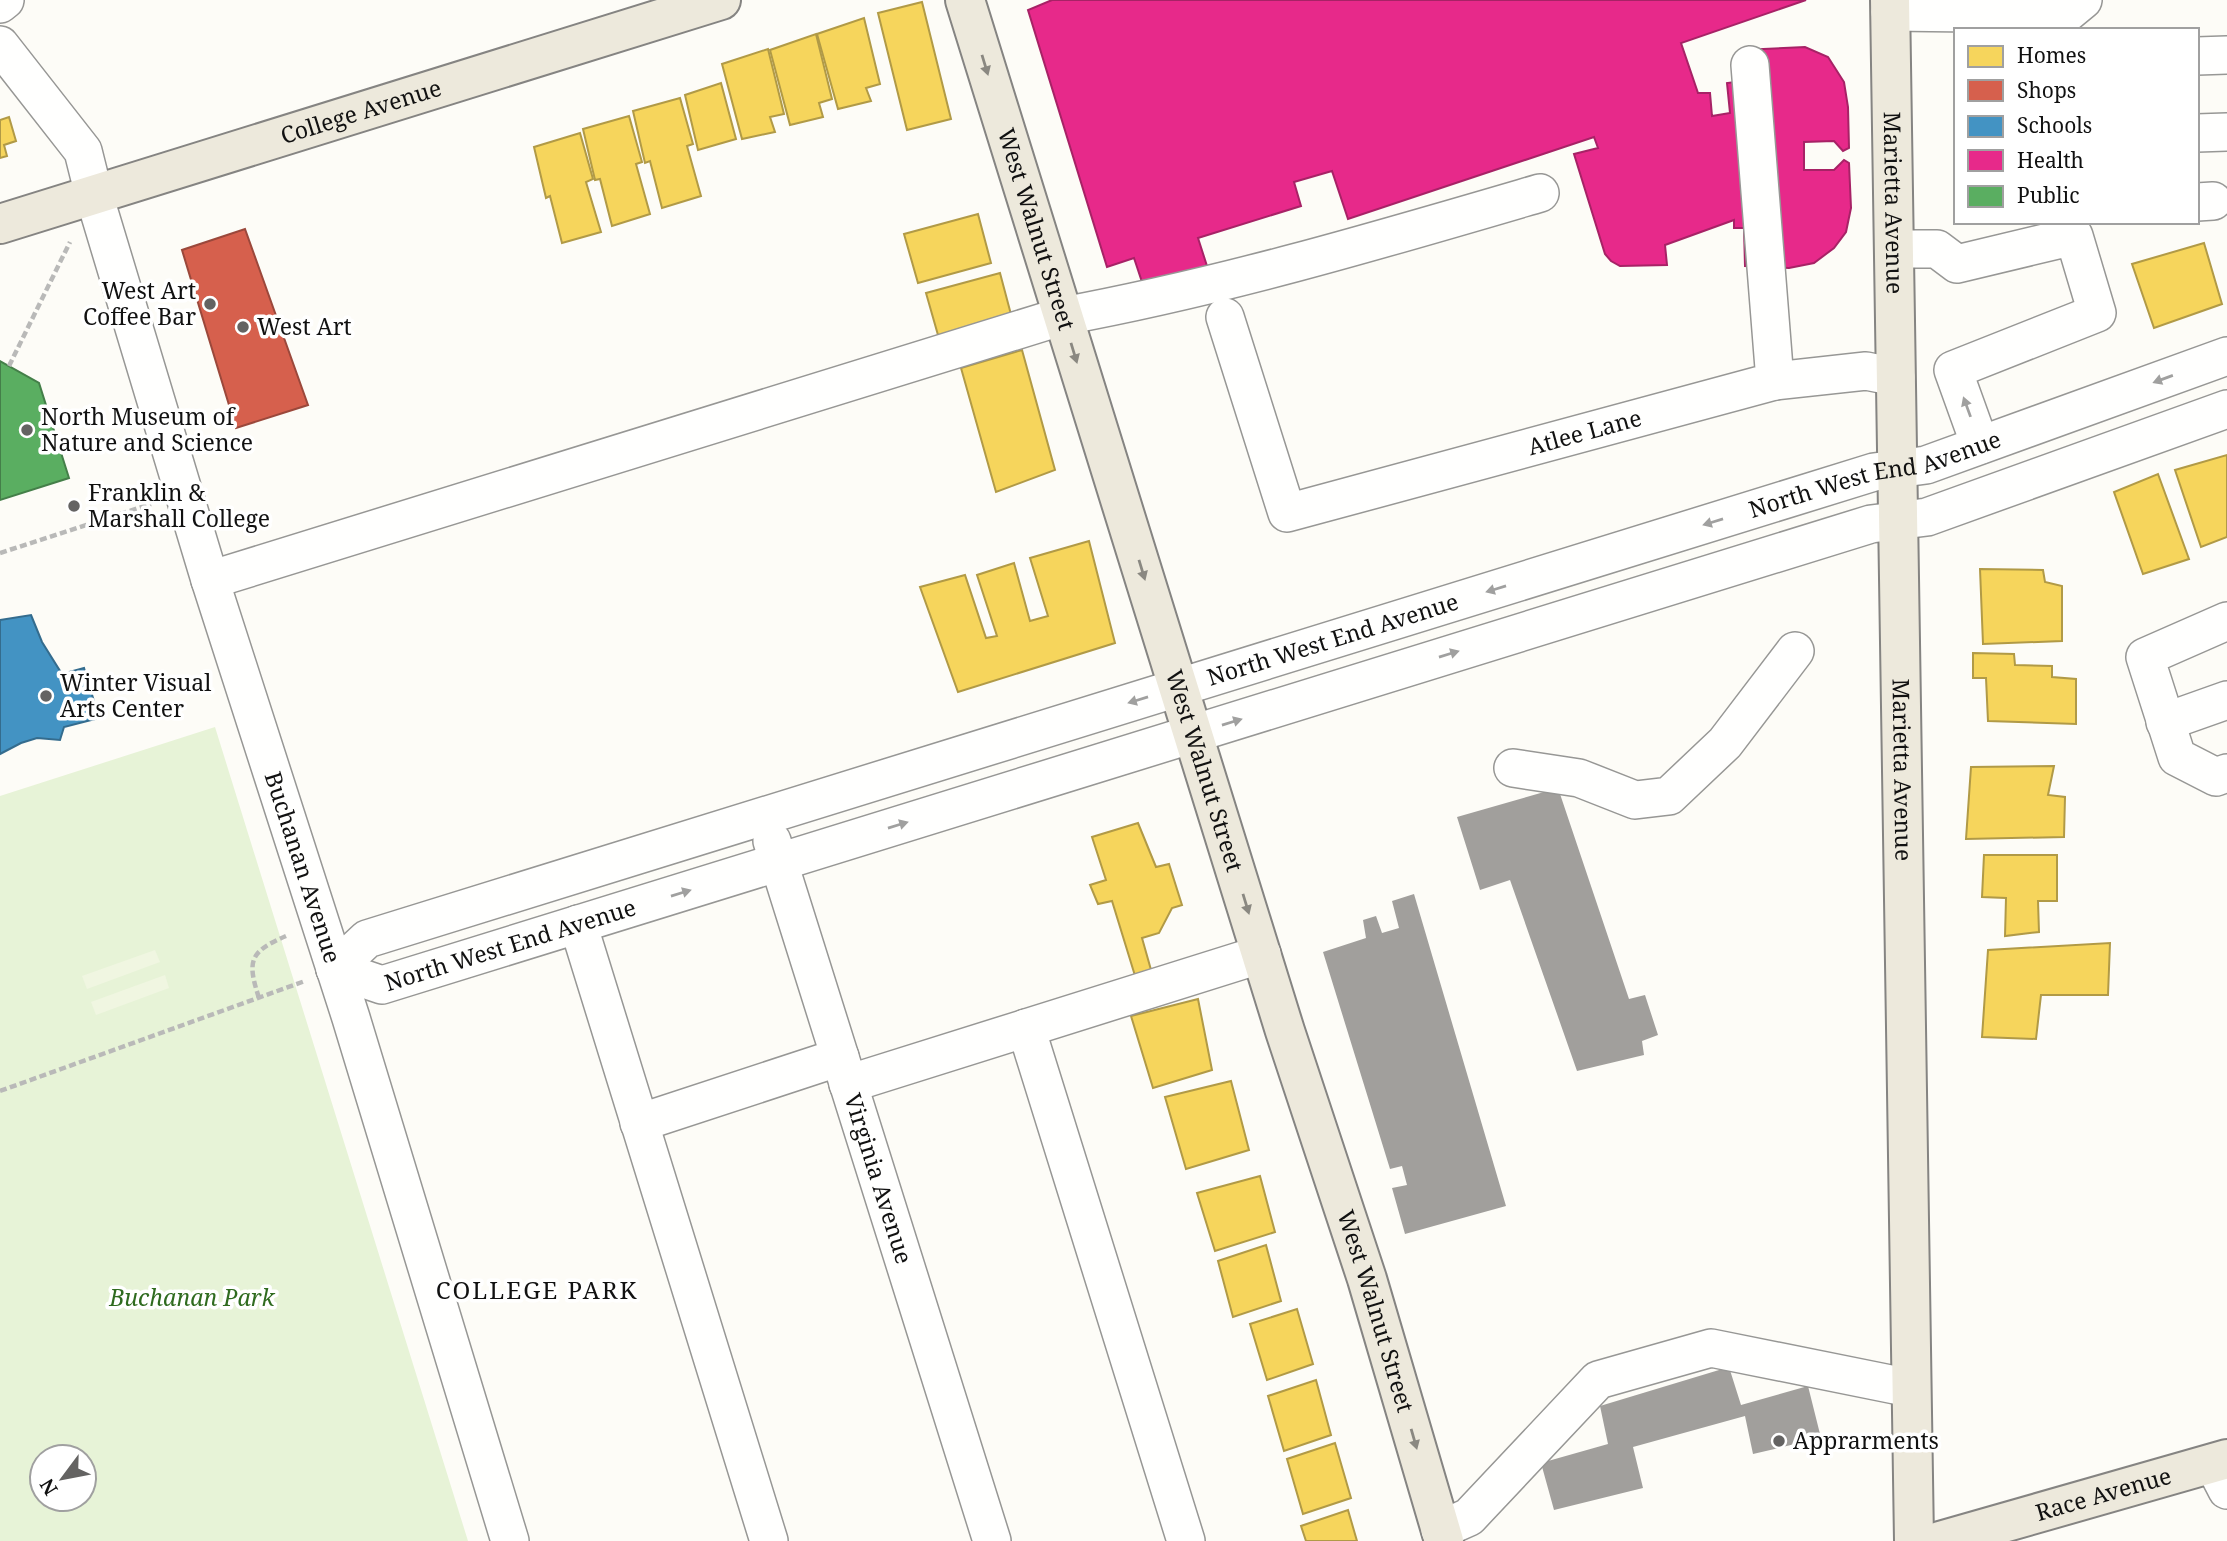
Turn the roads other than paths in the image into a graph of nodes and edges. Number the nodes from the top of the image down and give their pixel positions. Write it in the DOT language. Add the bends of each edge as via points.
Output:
graph roads {
  1 [pos="5,0"];
  2 [pos="722,0"];
  3 [pos="965,0"];
  4 [pos="2083,0"];
  5 [pos="0,4"];
  6 [pos="1890,6"];
  7 [pos="0,45"];
  8 [pos="2227,55"];
  9 [pos="2199,56"];
  10 [pos="1750,65"];
  11 [pos="2199,132"];
  12 [pos="2227,132"];
  13 [pos="1540,193"];
  14 [pos="94,195"];
  15 [pos="0,224"];
  16 [pos="2084,229"];
  17 [pos="1894,249"];
  18 [pos="1063,316"];
  19 [pos="1225,317"];
  20 [pos="2227,356"];
  21 [pos="1896,377"];
  22 [pos="1775,381"];
  23 [pos="2227,409"];
  24 [pos="1980,445"];
  25 [pos="1897,468"];
  26 [pos="1898,520"];
  27 [pos="210,580"];
  28 [pos="2227,621"];
  29 [pos="1795,651"];
  30 [pos="1178,687"];
  31 [pos="2227,699"];
  32 [pos="2165,722"];
  33 [pos="1193,734"];
  34 [pos="1513,768"];
  35 [pos="2227,773"];
  36 [pos="764,815"];
  37 [pos="778,862"];
  38 [pos="578,924"];
  39 [pos="1262,954"];
  40 [pos="335,969"];
  41 [pos="1026,1028"];
  42 [pos="844,1071"];
  43 [pos="639,1123"];
  44 [pos="1910,1388"];
  45 [pos="2223,1470"];
  46 [pos="1442,1535"];
  47 [pos="510,1541"];
  48 [pos="769,1541"];
  49 [pos="992,1541"];
  50 [pos="1186,1541"];
  51 [pos="1914,1541"];
  52 [pos="1940,1541"];
  1 -- 5 [label="street"];
  2 -- 14 [label="main road, College Avenue"];
  3 -- 18 [label="main road, West Walnut Street, one-way"];
  4 -- 6 [label="street" via="2066,14"];
  6 -- 17 [label="main road, Marietta Avenue"];
  7 -- 14 [label="street, Buchanan Avenue" via="83,151"];
  8 -- 9 [label="street"];
  10 -- 22 [label="street"];
  11 -- 12 [label="street"];
  13 -- 18 [label="street" via="1335,252 1140,302"];
  14 -- 15 [label="main road, College Avenue"];
  14 -- 27 [label="street, Buchanan Avenue"];
  16 -- 17 [label="street" via="1957,264 1937,249"];
  24 -- 16 [label="street, one-way" via="1953,370 2098,313"];
  17 -- 21 [label="main road, Marietta Avenue"];
  18 -- 27 [label="street"];
  18 -- 30 [label="main road, West Walnut Street, one-way"];
  19 -- 22 [label="street, Atlee Lane" via="1287,513"];
  20 -- 24 [label="street, North West End Avenue, one-way"];
  21 -- 22 [label="street" via="1866,371"];
  21 -- 25 [label="main road, Marietta Avenue"];
  23 -- 26 [label="street, North West End Avenue" via="1927,517"];
  24 -- 25 [label="street, North West End Avenue" via="1926,465"];
  25 -- 26 [label="main road, Marietta Avenue"];
  25 -- 30 [label="street, North West End Avenue, one-way"];
  33 -- 26 [label="street, North West End Avenue, one-way" via="1871,524"];
  26 -- 44 [label="main road, Marietta Avenue"];
  27 -- 40 [label="street, Buchanan Avenue"];
  28 -- 32 [label="street" via="2145,657"];
  29 -- 34 [label="street" via="1725,743 1669,796 1635,800 1579,778"];
  30 -- 33 [label="main road, West Walnut Street"];
  30 -- 36 [label="street, North West End Avenue, one-way"];
  31 -- 32 [label="street"];
  32 -- 35 [label="street" via="2177,757 2216,777"];
  37 -- 33 [label="street, North West End Avenue, one-way"];
  33 -- 39 [label="main road, West Walnut Street, one-way"];
  36 -- 37 [label="street, Virginia Avenue"];
  36 -- 40 [label="street, North West End Avenue" via="367,939"];
  38 -- 37 [label="street, North West End Avenue, one-way"];
  37 -- 42 [label="street, Virginia Avenue"];
  38 -- 40 [label="street, North West End Avenue" via="382,985"];
  38 -- 43 [label="street"];
  39 -- 41 [label="street"];
  39 -- 46 [label="main road, West Walnut Street, one-way" via="1367,1279"];
  40 -- 47 [label="street, Buchanan Avenue"];
  41 -- 42 [label="street"];
  41 -- 50 [label="street"];
  42 -- 43 [label="street"];
  42 -- 49 [label="street, Virginia Avenue"];
  43 -- 48 [label="street"];
  44 -- 46 [label="street" via="1711,1348 1598,1380 1469,1517"];
  44 -- 51 [label="main road, Marietta Avenue"];
  45 -- 52 [label="main road, Race Avenue"];
}
